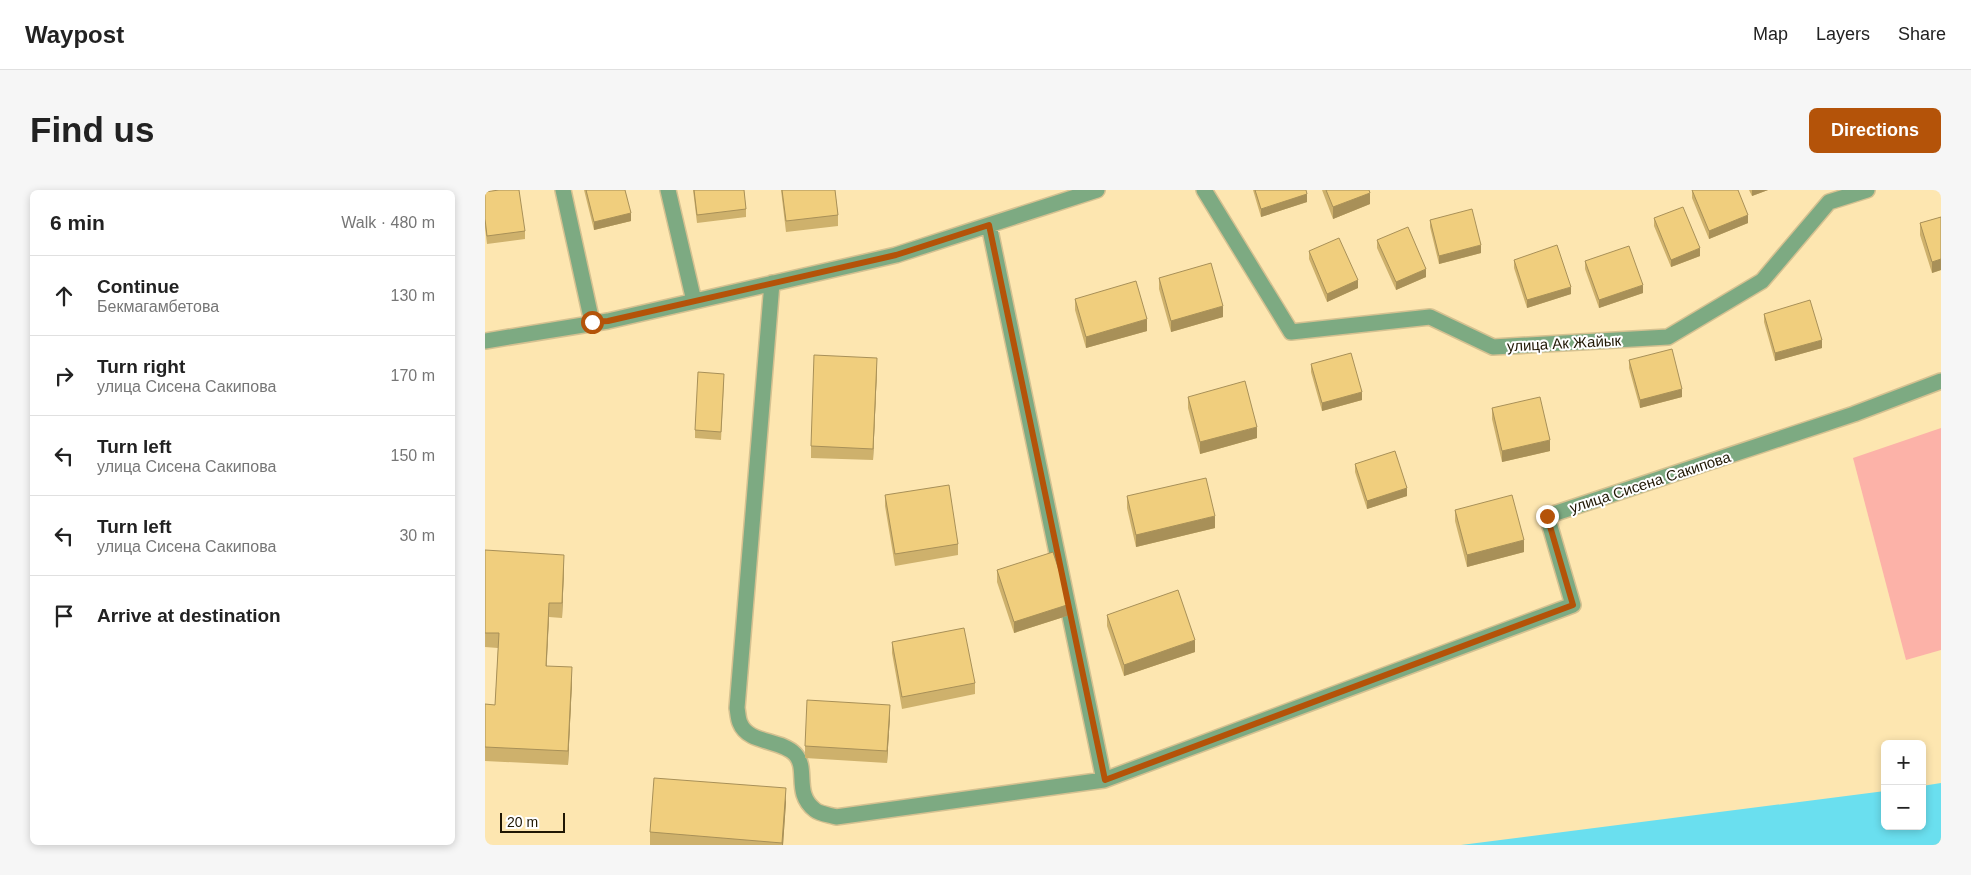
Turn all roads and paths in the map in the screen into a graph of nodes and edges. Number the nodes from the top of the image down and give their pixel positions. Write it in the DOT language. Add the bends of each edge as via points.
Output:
graph roads {
  1 [pos="563,190"];
  2 [pos="668,190"];
  3 [pos="1097,190"];
  4 [pos="1204,190"];
  5 [pos="1867,190"];
  6 [pos="989,225"];
  7 [pos="772,284"];
  8 [pos="694,301"];
  9 [pos="592,322"];
  10 [pos="485,341"];
  11 [pos="1941,381"];
  12 [pos="1105,780"];
  1 -- 9 [label="street"];
  2 -- 8 [label="street"];
  3 -- 6 [label="street"];
  4 -- 5 [label="street, улица Ак Жайык" via="1291,332 1430,316 1493,347 1668,337 1761,281 1829,202"];
  6 -- 7 [label="street" via="896,255"];
  6 -- 12 [label="street"];
  7 -- 8 [label="street"];
  7 -- 12 [label="street" via="737,708 740,725 754,738 789,748 798,758 801,789 806,800 815,811 836,817"];
  8 -- 9 [label="street"];
  9 -- 10 [label="street"];
  11 -- 12 [label="street, улица Сисена Сакипова" via="1854,414 1547,516 1573,605"];
}
